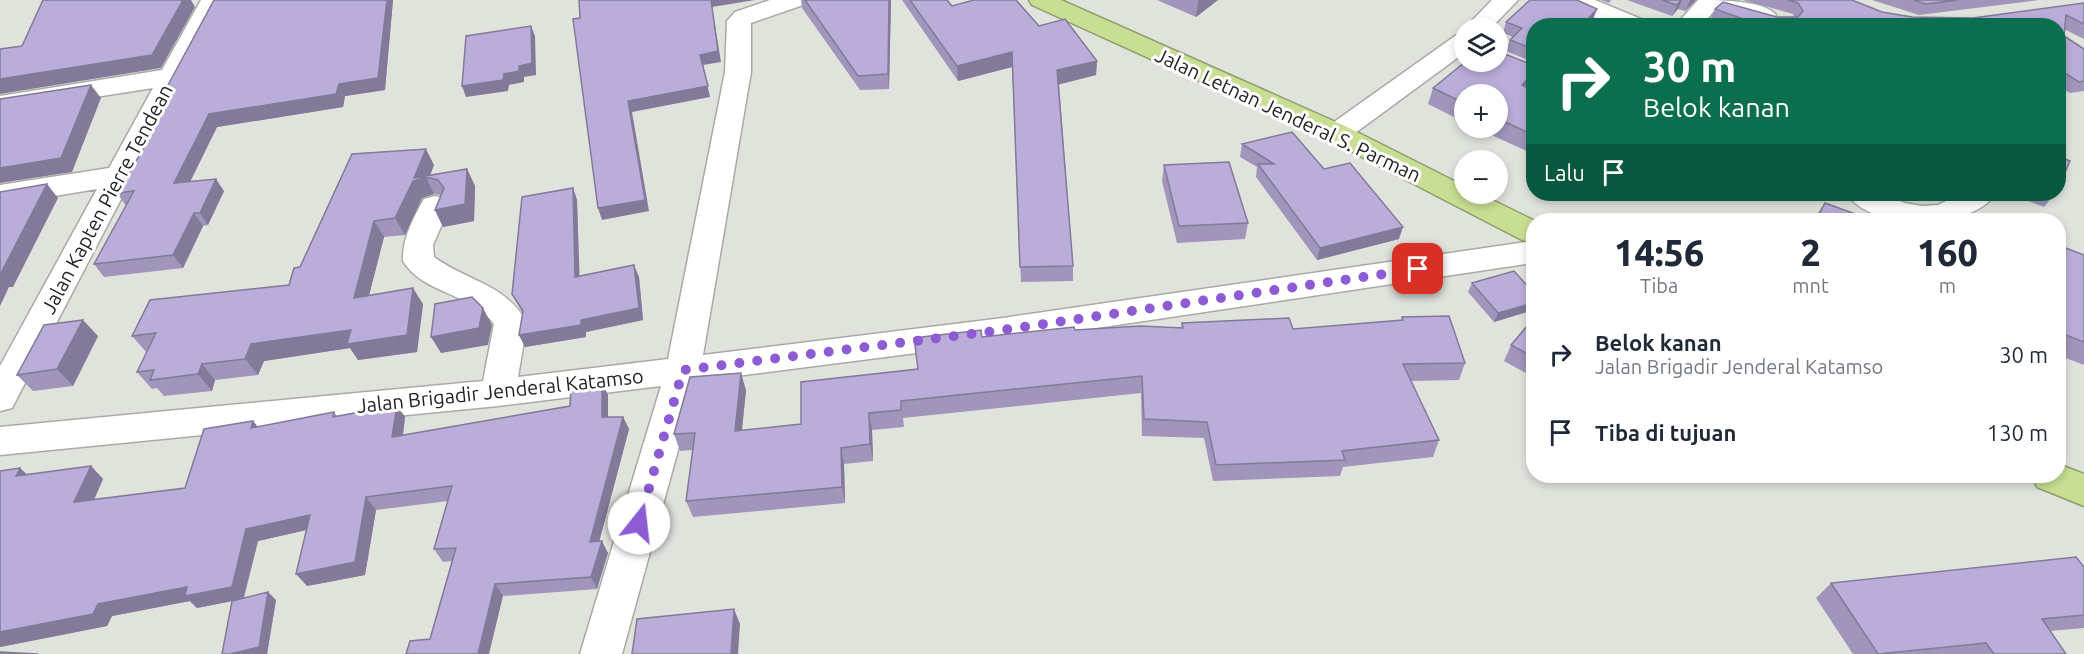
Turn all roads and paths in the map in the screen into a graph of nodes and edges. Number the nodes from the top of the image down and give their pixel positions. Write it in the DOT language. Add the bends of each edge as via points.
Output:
graph roads {
  1 [pos="794,0"];
  2 [pos="1041,0"];
  3 [pos="1506,0"];
  4 [pos="1574,0"];
  5 [pos="211,5"];
  6 [pos="1488,18"];
  7 [pos="1618,18"];
  8 [pos="1695,18"];
  9 [pos="1774,18"];
  10 [pos="1454,48"];
  11 [pos="171,77"];
  12 [pos="0,104"];
  13 [pos="1337,133"];
  14 [pos="117,176"];
  15 [pos="0,195"];
  16 [pos="1875,201"];
  17 [pos="1968,201"];
  18 [pos="435,206"];
  19 [pos="1905,213"];
  20 [pos="1945,213"];
  21 [pos="1526,229"];
  22 [pos="1526,253"];
  23 [pos="683,370"];
  24 [pos="498,393"];
  25 [pos="0,398"];
  26 [pos="0,441"];
  27 [pos="2066,483"];
  28 [pos="2084,491"];
  29 [pos="601,654"];
  1 -- 23 [label="street" via="742,18 737,26 738,72"];
  2 -- 13 [label="highway, Jalan Letnan Jenderal S. Parman"];
  3 -- 6 [label="street"];
  4 -- 7 [label="street"];
  5 -- 11 [label="street, Jalan Kapten Pierre Tendean"];
  8 -- 9 [label="street" via="1707,5 1715,3"];
  10 -- 13 [label="street"];
  11 -- 12 [label="street"];
  11 -- 14 [label="street, Jalan Kapten Pierre Tendean"];
  13 -- 21 [label="highway, Jalan Letnan Jenderal S. Parman"];
  14 -- 15 [label="street"];
  14 -- 25 [label="street, Jalan Kapten Pierre Tendean"];
  16 -- 19 [label="street"];
  17 -- 20 [label="street"];
  18 -- 24 [label="street" via="418,245 418,261 502,308 511,323"];
  22 -- 23 [label="street, Jalan Brigadir Jenderal Katamso" via="1003,330"];
  23 -- 24 [label="street, Jalan Brigadir Jenderal Katamso"];
  23 -- 29 [label="street"];
  24 -- 26 [label="street, Jalan Brigadir Jenderal Katamso"];
  27 -- 28 [label="highway"];
}
